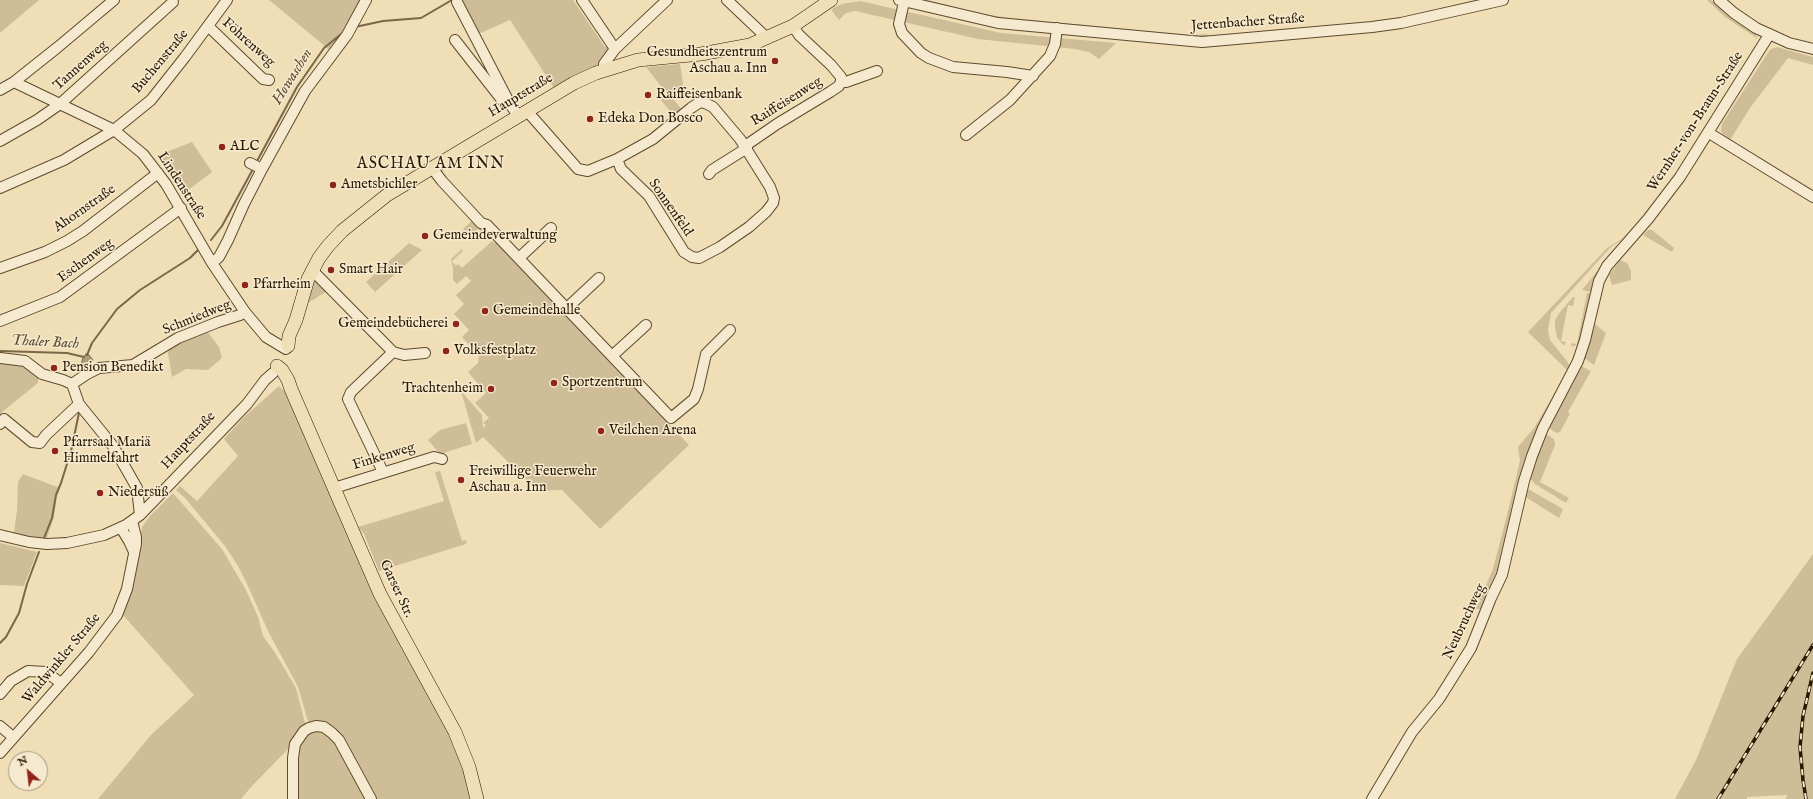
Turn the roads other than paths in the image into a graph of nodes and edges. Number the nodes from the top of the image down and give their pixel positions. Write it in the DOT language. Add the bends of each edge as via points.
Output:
graph roads {
  1 [pos="114,0"];
  2 [pos="227,0"];
  3 [pos="366,0"];
  4 [pos="582,0"];
  5 [pos="667,0"];
  6 [pos="727,0"];
  7 [pos="1503,0"];
  8 [pos="1719,0"];
  9 [pos="902,1"];
  10 [pos="174,2"];
  11 [pos="457,2"];
  12 [pos="826,2"];
  13 [pos="208,26"];
  14 [pos="793,26"];
  15 [pos="1057,28"];
  16 [pos="1769,35"];
  17 [pos="767,38"];
  18 [pos="455,40"];
  19 [pos="615,49"];
  20 [pos="1813,49"];
  21 [pos="605,69"];
  22 [pos="877,72"];
  23 [pos="1032,76"];
  24 [pos="269,80"];
  25 [pos="842,81"];
  26 [pos="14,82"];
  27 [pos="0,90"];
  28 [pos="509,102"];
  29 [pos="60,104"];
  30 [pos="523,114"];
  31 [pos="114,130"];
  32 [pos="1709,133"];
  33 [pos="966,135"];
  34 [pos="0,142"];
  35 [pos="746,147"];
  36 [pos="617,159"];
  37 [pos="432,168"];
  38 [pos="158,173"];
  39 [pos="709,174"];
  40 [pos="0,188"];
  41 [pos="1813,197"];
  42 [pos="181,208"];
  43 [pos="551,228"];
  44 [pos="519,258"];
  45 [pos="212,263"];
  46 [pos="0,268"];
  47 [pos="312,270"];
  48 [pos="599,278"];
  49 [pos="567,308"];
  50 [pos="245,312"];
  51 [pos="0,321"];
  52 [pos="646,325"];
  53 [pos="730,330"];
  54 [pos="287,347"];
  55 [pos="394,352"];
  56 [pos="425,353"];
  57 [pos="612,356"];
  58 [pos="0,358"];
  59 [pos="274,371"];
  60 [pos="72,384"];
  61 [pos="79,404"];
  62 [pos="0,424"];
  63 [pos="442,459"];
  64 [pos="383,472"];
  65 [pos="1524,481"];
  66 [pos="137,488"];
  67 [pos="334,488"];
  68 [pos="155,500"];
  69 [pos="136,518"];
  70 [pos="121,528"];
  71 [pos="0,535"];
  72 [pos="134,552"];
  73 [pos="61,683"];
  74 [pos="0,694"];
  75 [pos="0,726"];
  76 [pos="13,737"];
  77 [pos="0,753"];
  78 [pos="293,799"];
  79 [pos="371,799"];
  80 [pos="477,799"];
  81 [pos="1372,799"];
  1 -- 26 [label="street"];
  2 -- 13 [label="street, Buchenstraße"];
  3 -- 45 [label="street" via="347,35 305,91 256,166 228,240 219,257"];
  4 -- 19 [label="street"];
  5 -- 19 [label="street"];
  6 -- 17 [label="street"];
  7 -- 15 [label="street, Jettenbacher Straße" via="1372,27 1202,42"];
  8 -- 16 [label="street" via="1744,20"];
  9 -- 15 [label="street, Jettenbacher Straße" via="983,21"];
  9 -- 23 [label="street" via="899,24 902,33 929,58 953,67"];
  10 -- 29 [label="street, Tannenweg"];
  11 -- 28 [label="street"];
  12 -- 14 [label="main road, Hauptstraße"];
  13 -- 24 [label="street, Föhrenweg" via="263,79"];
  13 -- 31 [label="street, Buchenstraße" via="151,100"];
  14 -- 17 [label="main road, Hauptstraße"];
  14 -- 25 [label="street, Raiffeisenweg" via="831,65"];
  15 -- 23 [label="street" via="1054,50"];
  16 -- 20 [label="street"];
  16 -- 32 [label="street, Wernher-von-Braun-Straße"];
  17 -- 21 [label="main road, Hauptstraße" via="730,50 638,60"];
  18 -- 28 [label="street" via="502,100"];
  19 -- 21 [label="street" via="604,64"];
  21 -- 30 [label="main road, Hauptstraße" via="574,83"];
  22 -- 25 [label="street, Raiffeisenweg"];
  23 -- 33 [label="street" via="1010,100"];
  25 -- 35 [label="street, Raiffeisenweg" via="839,86 777,124"];
  26 -- 27 [label="street"];
  26 -- 29 [label="street, Lindenstraße"];
  28 -- 30 [label="street, Sonnenfeld"];
  29 -- 31 [label="street, Lindenstraße"];
  29 -- 34 [label="street, Tannenweg"];
  30 -- 36 [label="street, Sonnenfeld" via="578,169 588,171"];
  30 -- 37 [label="main road, Hauptstraße"];
  31 -- 38 [label="street, Lindenstraße" via="143,154"];
  31 -- 40 [label="street, Buchenstraße" via="64,160"];
  32 -- 41 [label="street"];
  32 -- 65 [label="street, Wernher-von-Braun-Straße" via="1680,177 1607,266 1599,281 1578,361 1543,428"];
  35 -- 36 [label="street, Sonnenfeld" via="713,107 700,102 654,139"];
  35 -- 36 [label="street, Sonnenfeld" via="770,187 773,203 766,212 732,239 699,258 684,252 649,196 621,168"];
  35 -- 39 [label="street"];
  37 -- 44 [label="street" via="481,223 488,225"];
  37 -- 47 [label="main road, Hauptstraße" via="362,213 328,246"];
  38 -- 42 [label="street, Lindenstraße"];
  38 -- 46 [label="street, Ahornstraße" via="67,241"];
  42 -- 45 [label="street, Lindenstraße"];
  42 -- 51 [label="street, Eschenweg" via="60,297"];
  43 -- 44 [label="street"];
  44 -- 49 [label="street"];
  45 -- 50 [label="street, Lindenstraße"];
  47 -- 54 [label="main road, Hauptstraße"];
  47 -- 55 [label="street"];
  48 -- 49 [label="street"];
  49 -- 57 [label="street"];
  50 -- 54 [label="street, Lindenstraße" via="266,337"];
  50 -- 60 [label="street, Schmiedweg" via="178,338 133,365 99,368"];
  52 -- 57 [label="street"];
  53 -- 57 [label="street" via="706,354 694,399 671,418"];
  54 -- 59 [label="main road, Hauptstraße"];
  55 -- 56 [label="street" via="404,355"];
  55 -- 64 [label="street" via="351,392 348,399"];
  58 -- 60 [label="street" via="25,361 42,374"];
  59 -- 67 [label="main road, Garser Str." via="285,373"];
  59 -- 68 [label="street, Hauptstraße" via="264,380 247,404"];
  60 -- 61 [label="street"];
  61 -- 62 [label="street" via="40,443 32,442 4,419"];
  61 -- 66 [label="street" via="113,446"];
  63 -- 64 [label="street, Finkenweg" via="434,457"];
  64 -- 67 [label="street, Finkenweg"];
  65 -- 81 [label="street, Neubruchweg" via="1502,575 1471,648 1439,699 1412,732"];
  66 -- 68 [label="street"];
  66 -- 69 [label="street, Waldwinkler Straße"];
  67 -- 80 [label="main road, Garser Str." via="380,594 458,737"];
  68 -- 69 [label="street, Hauptstraße"];
  69 -- 70 [label="street, Hauptstraße"];
  69 -- 72 [label="street, Waldwinkler Straße"];
  70 -- 71 [label="street, Hauptstraße" via="89,540 68,543 29,542"];
  70 -- 72 [label="street"];
  72 -- 73 [label="street, Waldwinkler Straße" via="127,589 117,614 89,652"];
  73 -- 74 [label="street" via="46,672 28,671 11,681"];
  73 -- 76 [label="street, Waldwinkler Straße"];
  75 -- 76 [label="street"];
  76 -- 77 [label="street, Waldwinkler Straße"];
  78 -- 79 [label="street" via="292,758 295,744 304,731 316,726 324,727 339,740"];
}
